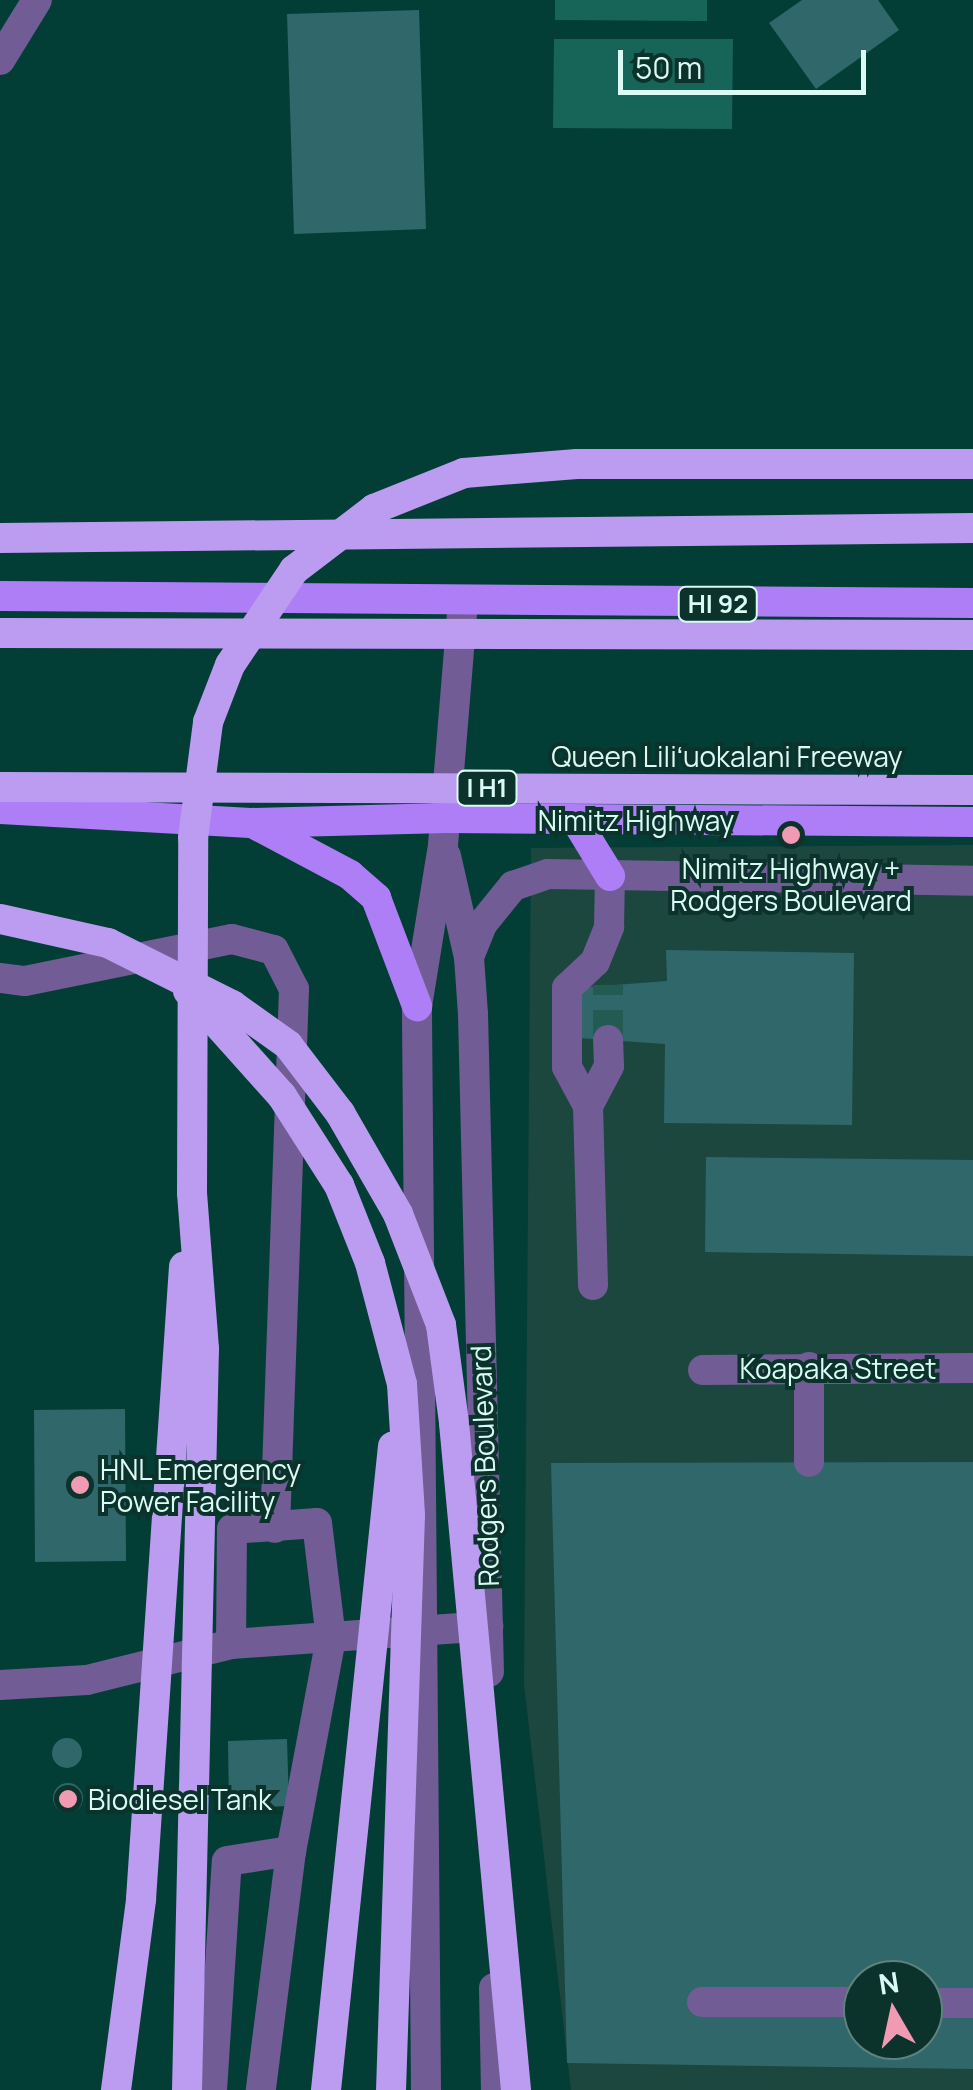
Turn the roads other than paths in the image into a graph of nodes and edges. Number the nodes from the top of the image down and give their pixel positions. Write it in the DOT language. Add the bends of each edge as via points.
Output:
graph roads {
  1 [pos="37,0"];
  2 [pos="0,60"];
  3 [pos="973,464"];
  4 [pos="973,528"];
  5 [pos="0,538"];
  6 [pos="0,596"];
  7 [pos="462,604"];
  8 [pos="973,604"];
  9 [pos="0,634"];
  10 [pos="973,635"];
  11 [pos="0,787"];
  12 [pos="973,790"];
  13 [pos="0,809"];
  14 [pos="575,819"];
  15 [pos="973,822"];
  16 [pos="251,823"];
  17 [pos="444,831"];
  18 [pos="610,876"];
  19 [pos="973,881"];
  20 [pos="0,919"];
  21 [pos="469,957"];
  22 [pos="170,972"];
  23 [pos="0,978"];
  24 [pos="416,1006"];
  25 [pos="608,1040"];
  26 [pos="588,1106"];
  27 [pos="192,1193"];
  28 [pos="593,1285"];
  29 [pos="808,1366"];
  30 [pos="973,1368"];
  31 [pos="703,1370"];
  32 [pos="402,1384"];
  33 [pos="809,1462"];
  34 [pos="275,1528"];
  35 [pos="488,1626"];
  36 [pos="426,1631"];
  37 [pos="331,1638"];
  38 [pos="231,1644"];
  39 [pos="0,1685"];
  40 [pos="290,1851"];
  41 [pos="702,2002"];
  42 [pos="843,2002"];
  43 [pos="943,2002"];
  44 [pos="973,2002"];
  45 [pos="116,2090"];
  46 [pos="186,2090"];
  47 [pos="212,2090"];
  48 [pos="261,2090"];
  49 [pos="326,2090"];
  50 [pos="391,2090"];
  51 [pos="426,2090"];
  52 [pos="496,2090"];
  53 [pos="516,2090"];
  1 -- 2 [label="street"];
  3 -- 27 [label="highway, bridge" via="576,464 464,473 374,509 294,570 230,665 200,756 193,838"];
  4 -- 5 [label="highway, bridge"];
  6 -- 7 [label="main road, HI 92"];
  7 -- 8 [label="main road, HI 92"];
  7 -- 17 [label="street, Rodgers Boulevard"];
  9 -- 10 [label="highway, bridge"];
  11 -- 12 [label="highway, Queen Liliʻuokalani Freeway / I H1, bridge"];
  13 -- 16 [label="main road, Nimitz Highway"];
  14 -- 15 [label="main road, Nimitz Highway"];
  14 -- 17 [label="main road, Nimitz Highway"];
  14 -- 18 [label="main road"];
  16 -- 17 [label="main road, Nimitz Highway"];
  16 -- 24 [label="main road" via="350,875 376,898"];
  17 -- 21 [label="street, Rodgers Boulevard"];
  17 -- 24 [label="street, Rodgers Boulevard"];
  18 -- 19 [label="street"];
  18 -- 21 [label="street" via="548,874 514,886 483,923"];
  18 -- 26 [label="street" via="602,974 567,988 567,1067"];
  20 -- 22 [label="highway, bridge" via="108,944"];
  21 -- 35 [label="street, Rodgers Boulevard"];
  22 -- 32 [label="highway, bridge" via="282,1096 340,1185 370,1263"];
  22 -- 53 [label="highway, bridge" via="288,1045 340,1113 398,1214 441,1325"];
  23 -- 34 [label="street" via="24,981 232,939 274,950 294,989"];
  24 -- 36 [label="street, Rodgers Boulevard"];
  25 -- 26 [label="street" via="609,1066"];
  26 -- 28 [label="street"];
  27 -- 45 [label="highway, bridge" via="175,1346 142,1899"];
  27 -- 46 [label="highway, bridge" via="204,1348"];
  29 -- 30 [label="street, Koapaka Street"];
  29 -- 31 [label="street, Koapaka Street"];
  29 -- 33 [label="street"];
  32 -- 49 [label="highway, bridge"];
  32 -- 50 [label="highway, bridge" via="410,1515"];
  34 -- 37 [label="street" via="317,1524"];
  34 -- 38 [label="street" via="232,1529"];
  35 -- 36 [label="street"];
  35 -- 52 [label="street, Rodgers Boulevard"];
  36 -- 37 [label="street"];
  36 -- 51 [label="street, Rodgers Boulevard"];
  37 -- 38 [label="street"];
  37 -- 40 [label="street"];
  38 -- 39 [label="street" via="86,1680"];
  40 -- 47 [label="street" via="226,1862"];
  40 -- 48 [label="street"];
  41 -- 42 [label="street"];
  43 -- 44 [label="street"];
}
